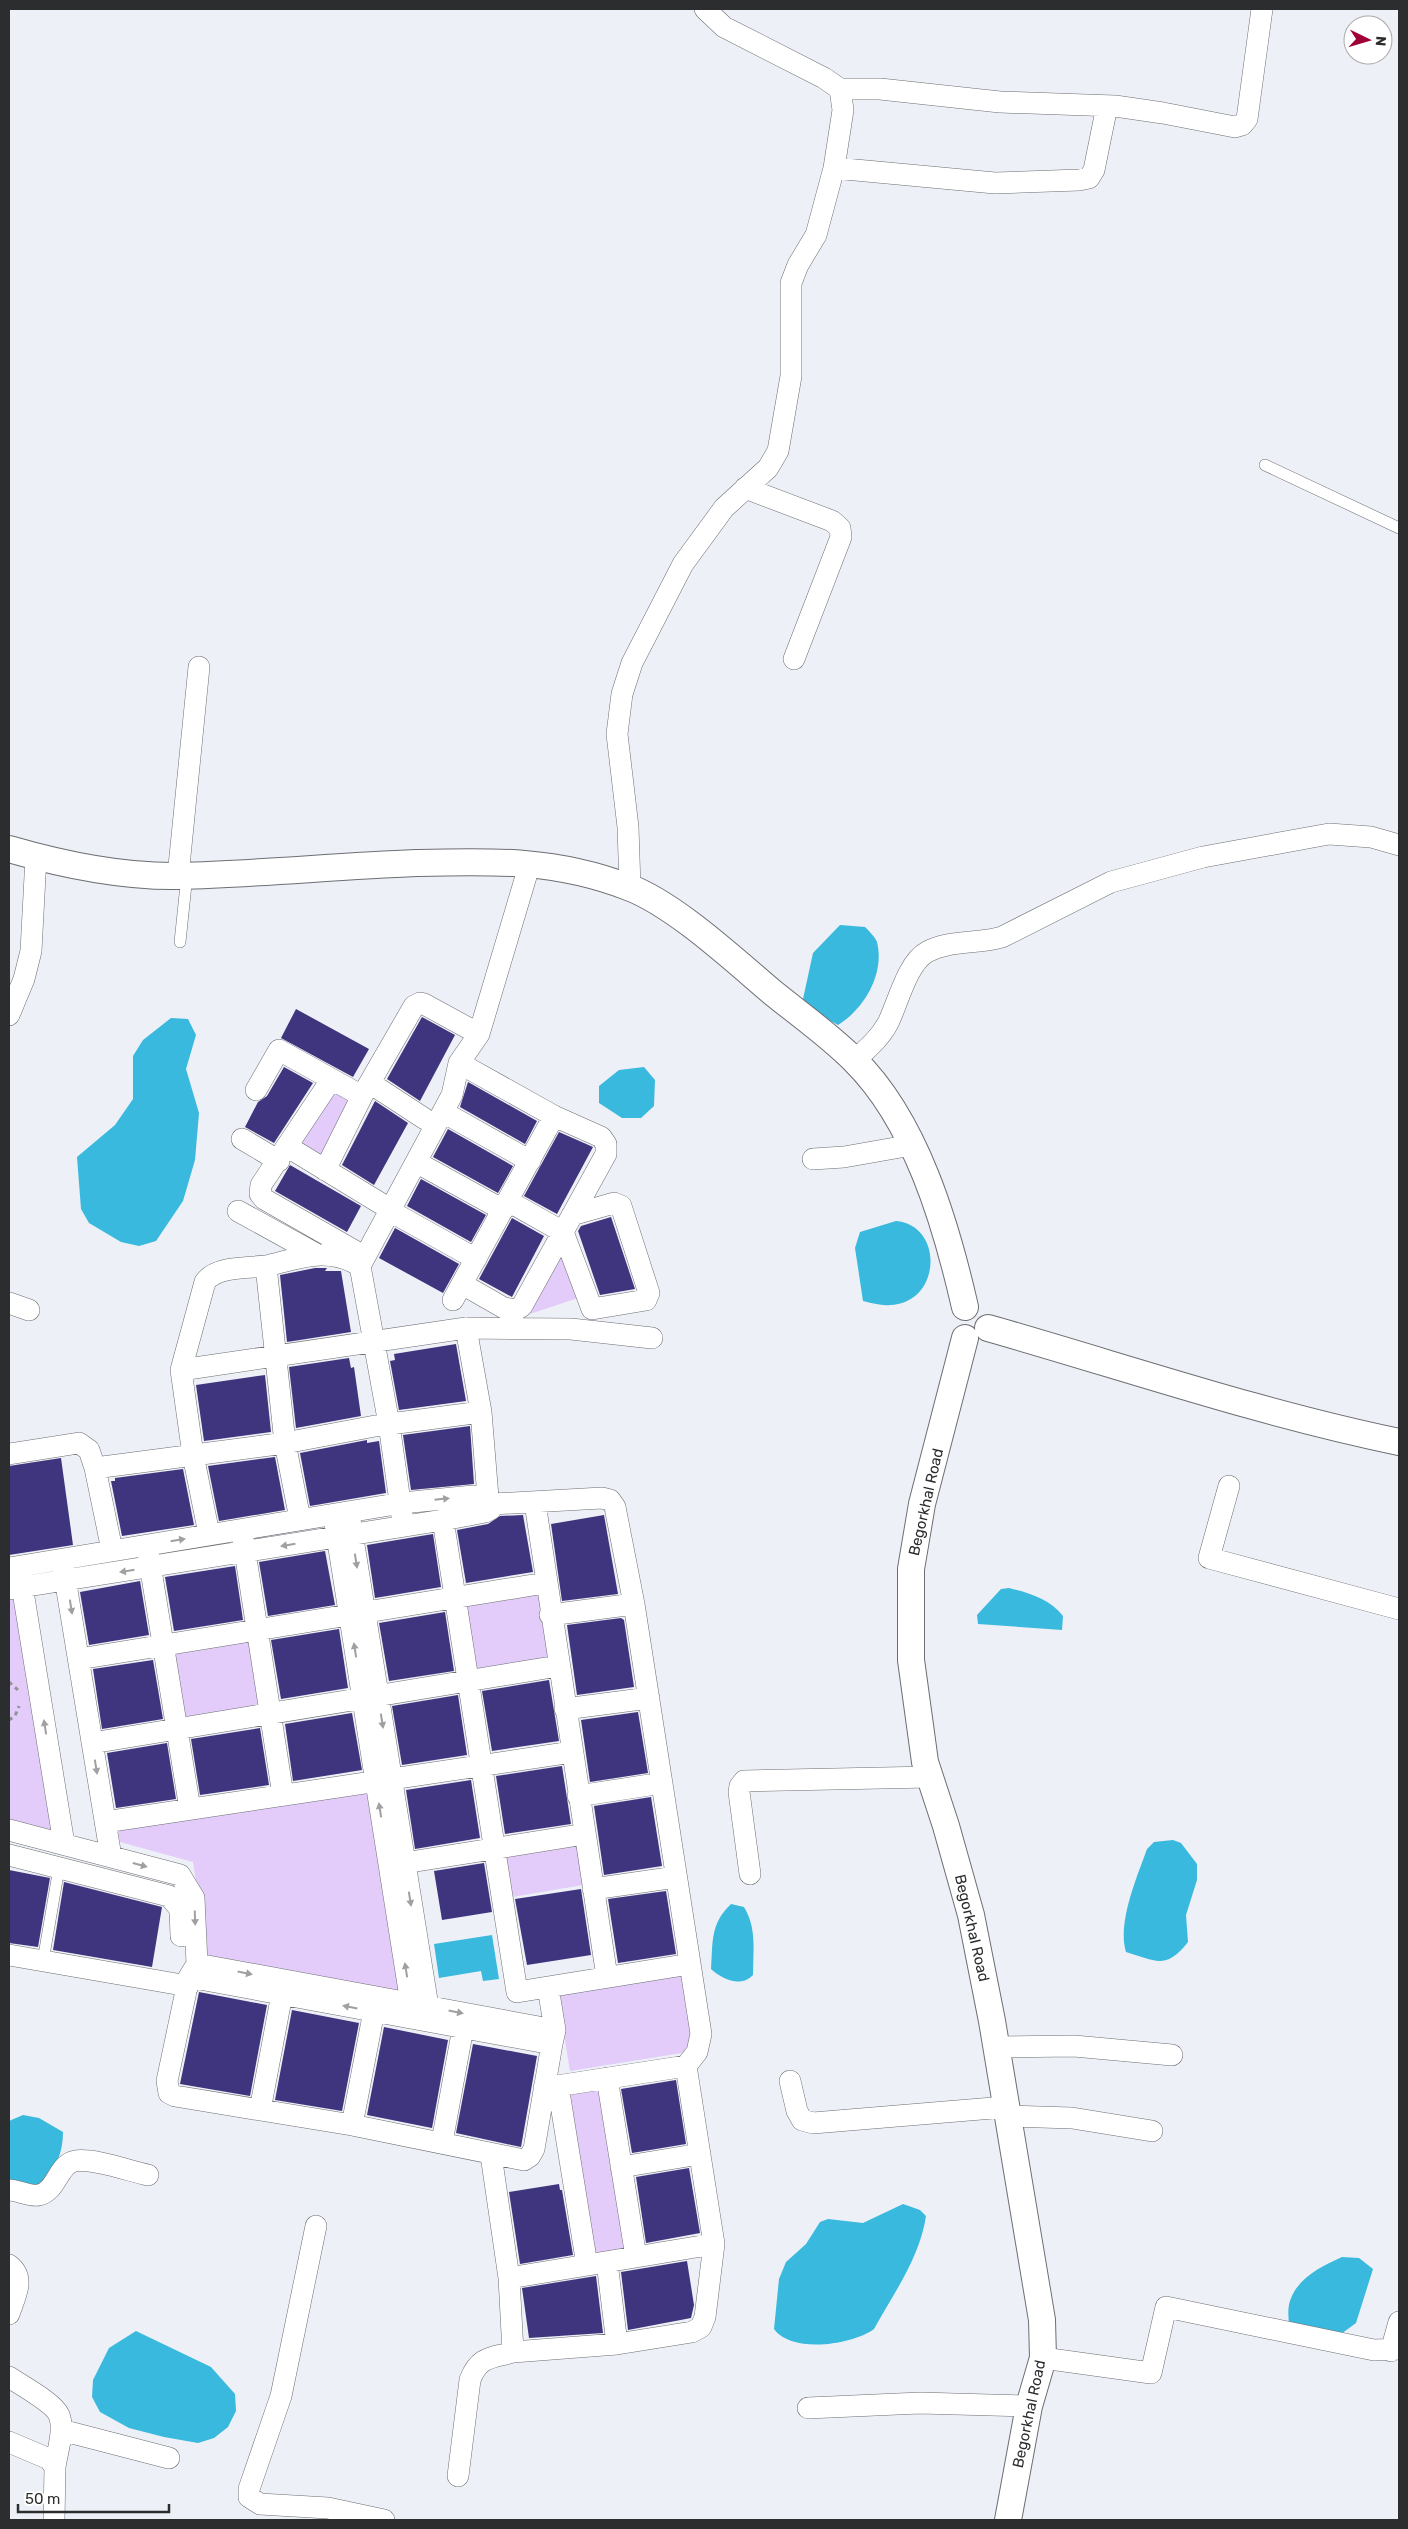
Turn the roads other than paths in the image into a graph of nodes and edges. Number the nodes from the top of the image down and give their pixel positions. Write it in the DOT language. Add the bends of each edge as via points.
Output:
graph roads {
  1 [pos="705,9"];
  2 [pos="1262,9"];
  3 [pos="840,89"];
  4 [pos="1107,106"];
  5 [pos="834,168"];
  6 [pos="1265,464"];
  7 [pos="745,488"];
  8 [pos="1399,528"];
  9 [pos="794,659"];
  10 [pos="199,667"];
  11 [pos="1399,845"];
  12 [pos="9,849"];
  13 [pos="36,857"];
  14 [pos="530,863"];
  15 [pos="182,876"];
  16 [pos="630,887"];
  17 [pos="180,942"];
  18 [pos="9,1015"];
  19 [pos="479,1034"];
  20 [pos="855,1060"];
  21 [pos="457,1070"];
  22 [pos="331,1080"];
  23 [pos="366,1089"];
  24 [pos="256,1090"];
  25 [pos="434,1115"];
  26 [pos="554,1116"];
  27 [pos="242,1140"];
  28 [pos="912,1145"];
  29 [pos="284,1154"];
  30 [pos="813,1159"];
  31 [pos="530,1161"];
  32 [pos="416,1162"];
  33 [pos="324,1170"];
  34 [pos="505,1206"];
  35 [pos="385,1207"];
  36 [pos="238,1212"];
  37 [pos="568,1224"];
  38 [pos="316,1254"];
  39 [pos="355,1259"];
  40 [pos="476,1259"];
  41 [pos="266,1266"];
  42 [pos="9,1303"];
  43 [pos="29,1310"];
  44 [pos="466,1328"];
  45 [pos="976,1333"];
  46 [pos="652,1338"];
  47 [pos="368,1341"];
  48 [pos="276,1354"];
  49 [pos="182,1370"];
  50 [pos="481,1412"];
  51 [pos="382,1425"];
  52 [pos="1399,1442"];
  53 [pos="285,1443"];
  54 [pos="9,1454"];
  55 [pos="193,1455"];
  56 [pos="95,1468"];
  57 [pos="1229,1486"];
  58 [pos="491,1501"];
  59 [pos="535,1503"];
  60 [pos="395,1505"];
  61 [pos="341,1514"];
  62 [pos="300,1520"];
  63 [pos="443,1520"];
  64 [pos="396,1528"];
  65 [pos="242,1529"];
  66 [pos="209,1534"];
  67 [pos="344,1536"];
  68 [pos="147,1545"];
  69 [pos="112,1550"];
  70 [pos="244,1552"];
  71 [pos="61,1559"];
  72 [pos="14,1567"];
  73 [pos="151,1567"];
  74 [pos="66,1580"];
  75 [pos="546,1583"];
  76 [pos="16,1588"];
  77 [pos="456,1598"];
  78 [pos="634,1604"];
  79 [pos="1399,1609"];
  80 [pos="357,1614"];
  81 [pos="550,1615"];
  82 [pos="256,1630"];
  83 [pos="164,1645"];
  84 [pos="79,1659"];
  85 [pos="558,1666"];
  86 [pos="468,1681"];
  87 [pos="370,1697"];
  88 [pos="648,1698"];
  89 [pos="565,1709"];
  90 [pos="270,1714"];
  91 [pos="177,1729"];
  92 [pos="92,1743"];
  93 [pos="572,1752"];
  94 [pos="481,1765"];
  95 [pos="930,1777"];
  96 [pos="383,1780"];
  97 [pos="662,1784"];
  98 [pos="283,1795"];
  99 [pos="578,1796"];
  100 [pos="190,1809"];
  101 [pos="105,1822"];
  102 [pos="9,1830"];
  103 [pos="585,1834"];
  104 [pos="64,1844"];
  105 [pos="494,1848"];
  106 [pos="9,1855"];
  107 [pos="111,1857"];
  108 [pos="404,1863"];
  109 [pos="59,1868"];
  110 [pos="750,1874"];
  111 [pos="676,1877"];
  112 [pos="593,1889"];
  113 [pos="9,1955"];
  114 [pos="43,1961"];
  115 [pos="690,1964"];
  116 [pos="191,1976"];
  117 [pos="607,1977"];
  118 [pos="548,1987"];
  119 [pos="282,1994"];
  120 [pos="374,2011"];
  121 [pos="421,2013"];
  122 [pos="463,2028"];
  123 [pos="554,2037"];
  124 [pos="996,2047"];
  125 [pos="1172,2054"];
  126 [pos="686,2066"];
  127 [pos="607,2078"];
  128 [pos="790,2081"];
  129 [pos="551,2087"];
  130 [pos="260,2110"];
  131 [pos="1006,2111"];
  132 [pos="352,2125"];
  133 [pos="1152,2132"];
  134 [pos="442,2142"];
  135 [pos="491,2154"];
  136 [pos="700,2154"];
  137 [pos="621,2167"];
  138 [pos="148,2175"];
  139 [pos="9,2190"];
  140 [pos="316,2226"];
  141 [pos="714,2244"];
  142 [pos="636,2257"];
  143 [pos="597,2263"];
  144 [pos="9,2265"];
  145 [pos="509,2278"];
  146 [pos="9,2314"];
  147 [pos="1399,2322"];
  148 [pos="617,2344"];
  149 [pos="1395,2350"];
  150 [pos="513,2352"];
  151 [pos="1042,2358"];
  152 [pos="9,2376"];
  153 [pos="1029,2406"];
  154 [pos="808,2408"];
  155 [pos="61,2430"];
  156 [pos="9,2442"];
  157 [pos="169,2458"];
  158 [pos="55,2467"];
  159 [pos="458,2476"];
  160 [pos="326,2514"];
  161 [pos="54,2520"];
  162 [pos="384,2520"];
  163 [pos="1008,2520"];
  1 -- 3 [label="street" via="724,26"];
  2 -- 4 [label="street" via="1246,119 1242,125 1226,126"];
  3 -- 4 [label="street" via="880,89 1000,102"];
  3 -- 5 [label="street" via="843,110"];
  4 -- 5 [label="street" via="1094,170 1089,178 995,184"];
  5 -- 7 [label="street" via="816,235 790,283 791,376 778,451 768,468"];
  6 -- 8 [label="lane"];
  7 -- 9 [label="street" via="832,521 840,528 841,537"];
  7 -- 16 [label="street" via="705,532 683,564 632,663 622,694 617,734 628,827"];
  10 -- 15 [label="street"];
  11 -- 20 [label="street" via="1371,837 1329,834 1203,857 1111,882 988,942 926,952 916,961 887,1024 875,1042"];
  12 -- 13 [label="street"];
  13 -- 15 [label="street" via="90,869"];
  13 -- 18 [label="street" via="31,951"];
  14 -- 15 [label="street" via="475,861"];
  14 -- 16 [label="street"];
  14 -- 19 [label="street"];
  15 -- 17 [label="lane"];
  16 -- 20 [label="street" via="669,910"];
  19 -- 21 [label="street"];
  19 -- 23 [label="street" via="424,1004 417,1004"];
  20 -- 28 [label="street" via="888,1102"];
  21 -- 25 [label="street" via="440,1091"];
  21 -- 26 [label="street"];
  22 -- 23 [label="street"];
  22 -- 24 [label="street" via="279,1050"];
  22 -- 29 [label="street"];
  23 -- 25 [label="street"];
  23 -- 33 [label="street"];
  25 -- 31 [label="street"];
  25 -- 32 [label="street"];
  25 -- 35 [label="street"];
  26 -- 31 [label="street"];
  26 -- 37 [label="street" via="601,1137 607,1148"];
  27 -- 29 [label="street"];
  28 -- 30 [label="street"];
  28 -- 45 [label="street" via="951,1248 965,1307 954,1321 957,1332"];
  29 -- 33 [label="street"];
  29 -- 39 [label="street" via="259,1189 264,1199"];
  31 -- 34 [label="street"];
  32 -- 34 [label="street"];
  32 -- 35 [label="street"];
  33 -- 35 [label="street"];
  34 -- 37 [label="street"];
  34 -- 40 [label="street"];
  35 -- 39 [label="street"];
  35 -- 40 [label="street"];
  36 -- 38 [label="street"];
  37 -- 37 [label="street" via="614,1203 621,1206 649,1297 592,1309"];
  37 -- 40 [label="street" via="522,1306 516,1310 458,1292"];
  38 -- 39 [label="street"];
  38 -- 41 [label="street"];
  39 -- 47 [label="street"];
  41 -- 48 [label="street"];
  41 -- 49 [label="street" via="209,1276"];
  42 -- 43 [label="street"];
  44 -- 46 [label="street" via="571,1329"];
  44 -- 47 [label="street"];
  44 -- 50 [label="street"];
  45 -- 52 [label="street" via="1322,1426"];
  45 -- 95 [label="street, Begorkhal Road" via="922,1504 911,1569 911,1660 925,1762"];
  47 -- 48 [label="street"];
  47 -- 51 [label="street"];
  48 -- 49 [label="street"];
  48 -- 53 [label="street"];
  49 -- 55 [label="street"];
  50 -- 51 [label="street"];
  50 -- 58 [label="street"];
  51 -- 53 [label="street"];
  51 -- 60 [label="street"];
  53 -- 55 [label="street"];
  53 -- 62 [label="street"];
  54 -- 56 [label="street" via="79,1443 89,1450"];
  55 -- 56 [label="street"];
  55 -- 66 [label="street"];
  56 -- 69 [label="street"];
  57 -- 79 [label="street" via="1209,1558"];
  58 -- 59 [label="street"];
  60 -- 58 [label="street, one-way" via="473,1496"];
  58 -- 63 [label="street" via="490,1509 485,1512"];
  59 -- 75 [label="street"];
  59 -- 78 [label="street" via="610,1500 615,1507"];
  60 -- 61 [label="street"];
  60 -- 64 [label="street"];
  61 -- 62 [label="street"];
  61 -- 67 [label="street"];
  62 -- 65 [label="street"];
  63 -- 64 [label="street"];
  63 -- 77 [label="street"];
  64 -- 67 [label="street"];
  65 -- 66 [label="street"];
  65 -- 70 [label="street"];
  68 -- 66 [label="street, one-way"];
  67 -- 70 [label="street, one-way"];
  67 -- 80 [label="street"];
  68 -- 69 [label="street"];
  68 -- 73 [label="street"];
  69 -- 71 [label="street"];
  70 -- 73 [label="street"];
  70 -- 82 [label="street"];
  71 -- 72 [label="street"];
  71 -- 74 [label="street"];
  72 -- 76 [label="street"];
  73 -- 74 [label="street, one-way"];
  73 -- 83 [label="street"];
  74 -- 76 [label="street"];
  74 -- 84 [label="street, one-way"];
  75 -- 77 [label="street"];
  75 -- 81 [label="street"];
  104 -- 76 [label="street, one-way"];
  77 -- 80 [label="street"];
  77 -- 86 [label="street"];
  78 -- 81 [label="street"];
  78 -- 88 [label="street"];
  80 -- 82 [label="street"];
  80 -- 87 [label="street"];
  81 -- 85 [label="street"];
  82 -- 83 [label="street"];
  82 -- 90 [label="street"];
  83 -- 84 [label="street"];
  83 -- 91 [label="street"];
  84 -- 92 [label="street"];
  85 -- 86 [label="street"];
  85 -- 89 [label="street"];
  86 -- 87 [label="street"];
  86 -- 94 [label="street"];
  87 -- 90 [label="street"];
  87 -- 96 [label="street"];
  88 -- 89 [label="street"];
  88 -- 97 [label="street"];
  89 -- 93 [label="street"];
  90 -- 91 [label="street"];
  90 -- 98 [label="street"];
  91 -- 92 [label="street"];
  91 -- 100 [label="street"];
  92 -- 101 [label="street, one-way"];
  93 -- 94 [label="street"];
  93 -- 99 [label="street"];
  94 -- 96 [label="street"];
  94 -- 105 [label="street"];
  95 -- 110 [label="street" via="744,1781 739,1792"];
  95 -- 124 [label="street, Begorkhal Road" via="971,1915"];
  96 -- 98 [label="street"];
  96 -- 108 [label="street"];
  121 -- 96 [label="street, one-way"];
  97 -- 99 [label="street"];
  97 -- 111 [label="street"];
  98 -- 100 [label="street"];
  99 -- 103 [label="street"];
  100 -- 101 [label="street"];
  101 -- 107 [label="street"];
  102 -- 104 [label="street"];
  103 -- 105 [label="street"];
  103 -- 112 [label="street"];
  104 -- 107 [label="street"];
  105 -- 108 [label="street"];
  105 -- 118 [label="street" via="516,1992"];
  106 -- 109 [label="street"];
  107 -- 116 [label="street, one-way" via="180,1875 194,1898"];
  108 -- 121 [label="street, one-way"];
  109 -- 114 [label="lane"];
  109 -- 116 [label="street" via="169,1896 180,1909 182,1961"];
  111 -- 112 [label="street"];
  111 -- 115 [label="street"];
  112 -- 117 [label="street"];
  113 -- 114 [label="street"];
  114 -- 116 [label="street"];
  115 -- 117 [label="street"];
  115 -- 126 [label="street" via="701,2034 697,2052"];
  116 -- 119 [label="street"];
  116 -- 121 [label="street, one-way"];
  116 -- 130 [label="street" via="167,2081 170,2094"];
  117 -- 118 [label="street"];
  118 -- 123 [label="street"];
  120 -- 119 [label="street, one-way"];
  119 -- 130 [label="street"];
  120 -- 121 [label="street"];
  120 -- 132 [label="street"];
  121 -- 122 [label="street"];
  121 -- 123 [label="street, one-way"];
  122 -- 123 [label="street"];
  122 -- 134 [label="street"];
  123 -- 129 [label="street"];
  124 -- 125 [label="street" via="1074,2046"];
  124 -- 131 [label="street, Begorkhal Road"];
  126 -- 127 [label="street"];
  126 -- 136 [label="street"];
  127 -- 129 [label="street"];
  127 -- 137 [label="street"];
  128 -- 131 [label="street" via="796,2111 802,2120 814,2122"];
  129 -- 135 [label="street" via="530,2156 517,2160"];
  129 -- 143 [label="street"];
  130 -- 132 [label="street"];
  131 -- 133 [label="street"];
  131 -- 151 [label="street, Begorkhal Road" via="1034,2264 1042,2320"];
  132 -- 134 [label="street"];
  134 -- 135 [label="street"];
  135 -- 145 [label="street"];
  136 -- 137 [label="street"];
  136 -- 141 [label="street"];
  137 -- 142 [label="street"];
  138 -- 139 [label="street" via="75,2161 68,2164 45,2193 38,2196"];
  140 -- 160 [label="street" via="281,2396 249,2497 260,2504"];
  141 -- 142 [label="street"];
  141 -- 148 [label="street" via="701,2327 692,2332"];
  142 -- 143 [label="street"];
  143 -- 145 [label="street"];
  143 -- 148 [label="street"];
  144 -- 146 [label="street" via="16,2270 20,2280"];
  145 -- 150 [label="street"];
  147 -- 149 [label="street"];
  148 -- 150 [label="street"];
  149 -- 151 [label="street" via="1374,2350 1166,2307 1151,2373"];
  150 -- 159 [label="street" via="481,2361 474,2369"];
  151 -- 153 [label="street, Begorkhal Road"];
  152 -- 155 [label="street" via="52,2406 59,2415"];
  153 -- 154 [label="street" via="920,2403"];
  153 -- 163 [label="street, Begorkhal Road"];
  155 -- 157 [label="street"];
  155 -- 158 [label="street"];
  156 -- 158 [label="street" via="49,2459"];
  158 -- 161 [label="street"];
  160 -- 162 [label="street"];
}
